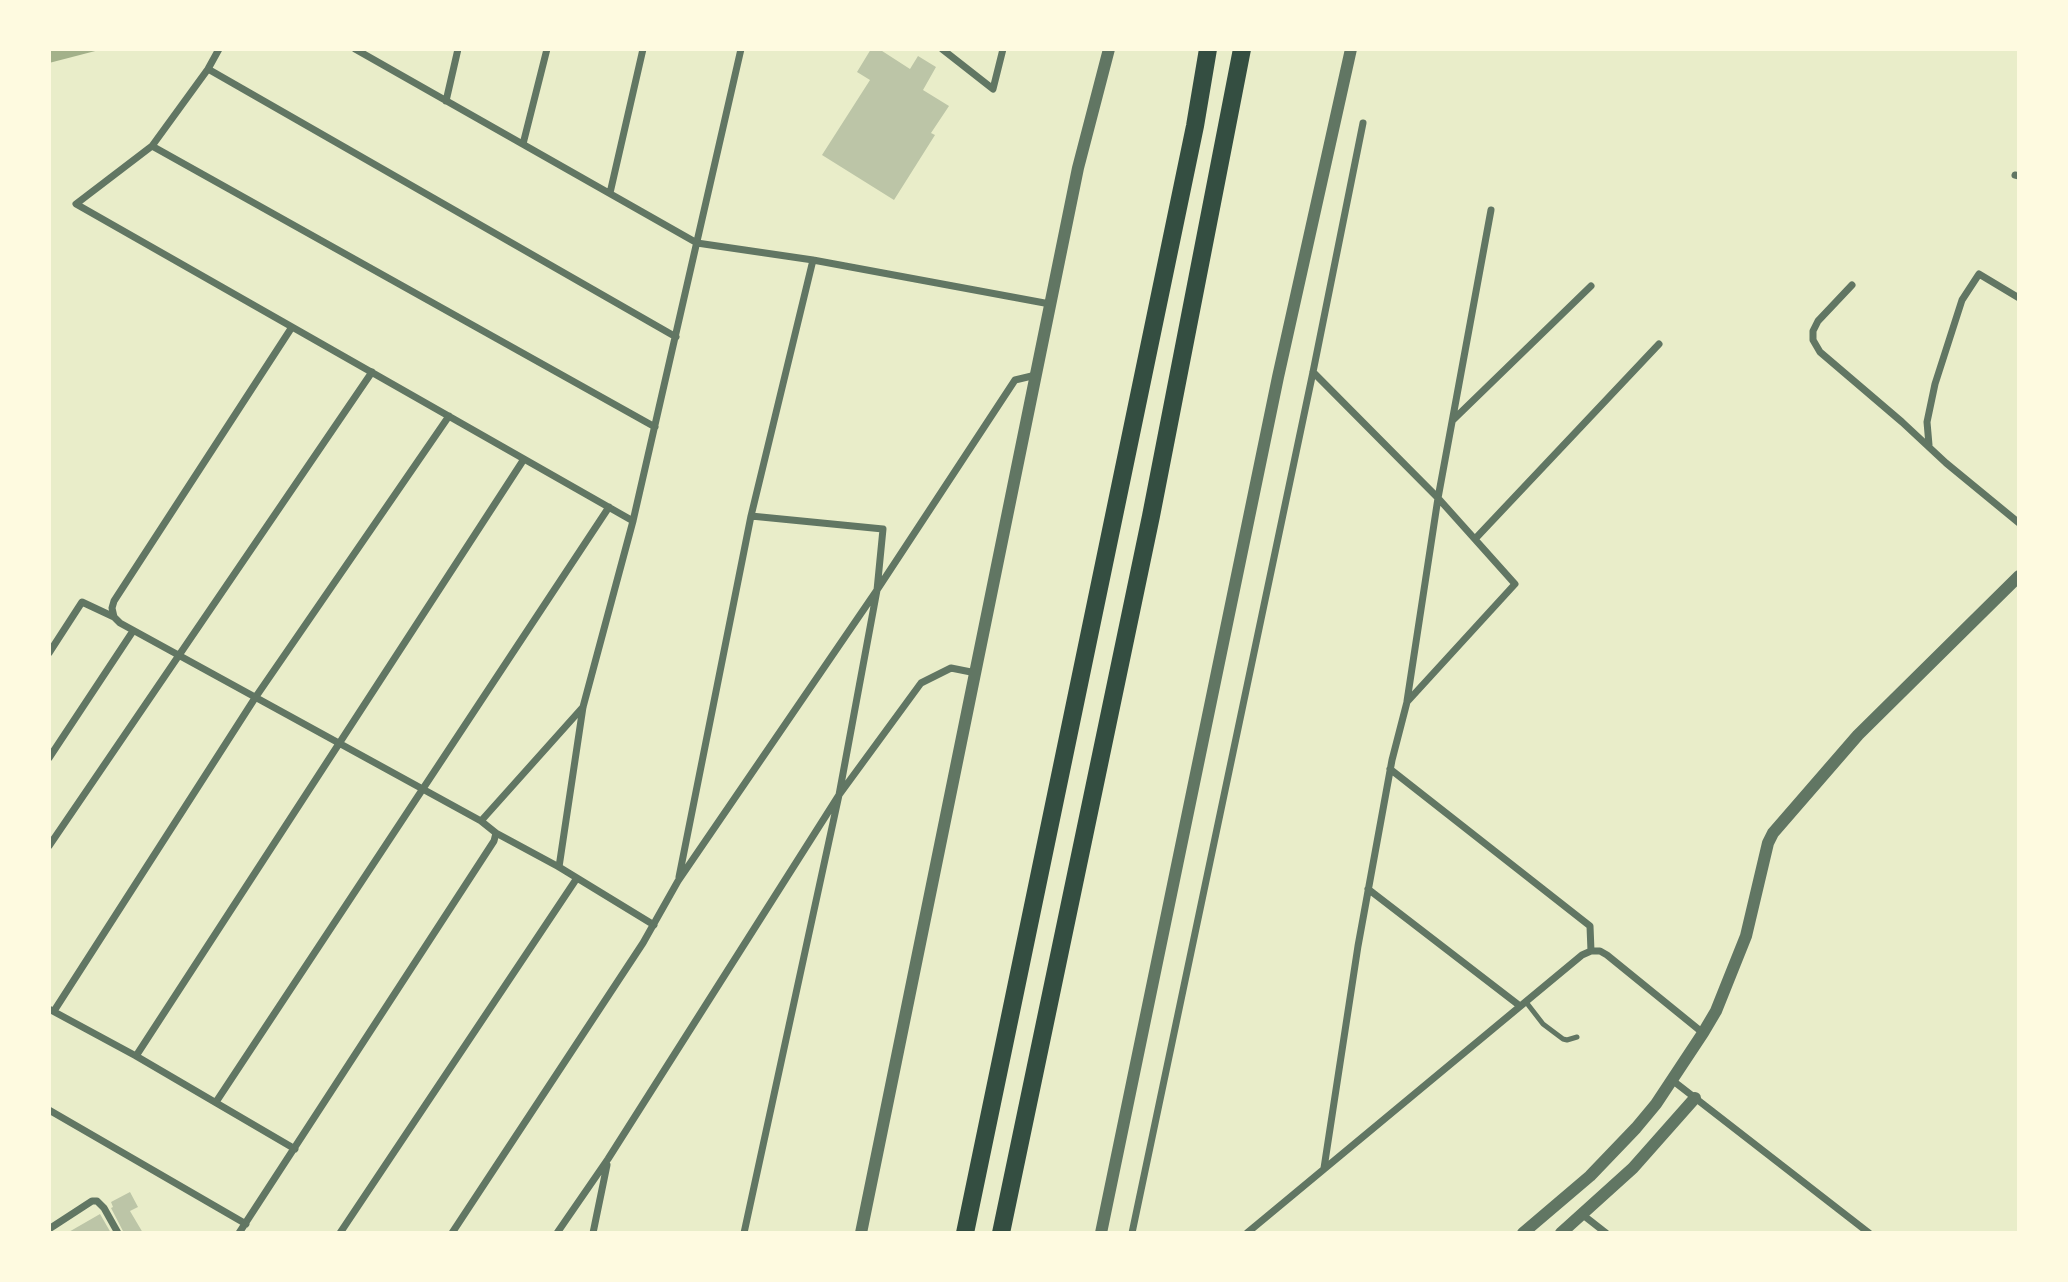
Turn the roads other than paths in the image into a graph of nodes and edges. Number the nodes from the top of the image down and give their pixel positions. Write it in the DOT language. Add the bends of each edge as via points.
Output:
graph roads {
  1 [pos="219,49"];
  2 [pos="355,49"];
  3 [pos="458,49"];
  4 [pos="547,49"];
  5 [pos="643,49"];
  6 [pos="741,49"];
  7 [pos="942,49"];
  8 [pos="1003,49"];
  9 [pos="1109,49"];
  10 [pos="1208,49"];
  11 [pos="1242,49"];
  12 [pos="1351,49"];
  13 [pos="208,69"];
  14 [pos="446,100"];
  15 [pos="1363,123"];
  16 [pos="523,144"];
  17 [pos="152,146"];
  18 [pos="610,193"];
  19 [pos="1491,210"];
  20 [pos="697,243"];
  21 [pos="813,260"];
  22 [pos="1852,285"];
  23 [pos="1591,286"];
  24 [pos="2019,298"];
  25 [pos="1050,304"];
  26 [pos="292,327"];
  27 [pos="676,337"];
  28 [pos="1658,344"];
  29 [pos="372,372"];
  30 [pos="1313,372"];
  31 [pos="1036,375"];
  32 [pos="449,416"];
  33 [pos="1452,420"];
  34 [pos="655,427"];
  35 [pos="1929,446"];
  36 [pos="524,459"];
  37 [pos="1438,498"];
  38 [pos="609,507"];
  39 [pos="751,516"];
  40 [pos="633,520"];
  41 [pos="2019,523"];
  42 [pos="1475,539"];
  43 [pos="2019,576"];
  44 [pos="877,590"];
  45 [pos="114,617"];
  46 [pos="133,631"];
  47 [pos="49,653"];
  48 [pos="180,656"];
  49 [pos="976,673"];
  50 [pos="255,698"];
  51 [pos="1407,702"];
  52 [pos="583,706"];
  53 [pos="339,744"];
  54 [pos="49,758"];
  55 [pos="1390,769"];
  56 [pos="422,789"];
  57 [pos="839,796"];
  58 [pos="481,821"];
  59 [pos="496,833"];
  60 [pos="49,846"];
  61 [pos="559,867"];
  62 [pos="577,878"];
  63 [pos="678,881"];
  64 [pos="1368,889"];
  65 [pos="654,925"];
  66 [pos="1591,951"];
  67 [pos="1523,1004"];
  68 [pos="51,1010"];
  69 [pos="1703,1033"];
  70 [pos="1577,1037"];
  71 [pos="136,1056"];
  72 [pos="1672,1080"];
  73 [pos="1695,1098"];
  74 [pos="216,1102"];
  75 [pos="49,1110"];
  76 [pos="295,1149"];
  77 [pos="608,1160"];
  78 [pos="1324,1168"];
  79 [pos="1583,1215"];
  80 [pos="246,1224"];
  81 [pos="49,1229"];
  82 [pos="118,1233"];
  83 [pos="239,1233"];
  84 [pos="340,1233"];
  85 [pos="452,1233"];
  86 [pos="557,1233"];
  87 [pos="593,1233"];
  88 [pos="744,1233"];
  89 [pos="861,1233"];
  90 [pos="965,1233"];
  91 [pos="1001,1233"];
  92 [pos="1101,1233"];
  93 [pos="1132,1233"];
  94 [pos="1247,1233"];
  95 [pos="1523,1233"];
  96 [pos="1561,1233"];
  97 [pos="1605,1233"];
  98 [pos="1869,1233"];
  1 -- 13 [label="street"];
  2 -- 14 [label="street"];
  3 -- 14 [label="street"];
  4 -- 16 [label="street"];
  5 -- 18 [label="street"];
  6 -- 20 [label="street"];
  7 -- 8 [label="street" via="993,89"];
  9 -- 25 [label="street" via="1077,168"];
  10 -- 90 [label="highway"];
  11 -- 91 [label="highway" via="1151,516"];
  12 -- 92 [label="street" via="1278,377"];
  13 -- 17 [label="street"];
  13 -- 27 [label="street"];
  14 -- 16 [label="street"];
  15 -- 30 [label="street"];
  16 -- 18 [label="street"];
  17 -- 26 [label="street" via="76,204"];
  17 -- 34 [label="street"];
  18 -- 20 [label="street"];
  19 -- 33 [label="street"];
  20 -- 21 [label="street"];
  20 -- 27 [label="street"];
  21 -- 25 [label="street"];
  21 -- 39 [label="street"];
  22 -- 35 [label="street" via="1818,321 1814,340 1820,352"];
  23 -- 33 [label="street"];
  24 -- 35 [label="street" via="1979,274 1968,291 1955,317 1935,384 1927,422"];
  25 -- 31 [label="street"];
  26 -- 29 [label="street"];
  26 -- 45 [label="street" via="114,601"];
  27 -- 34 [label="street"];
  28 -- 42 [label="street"];
  29 -- 32 [label="street"];
  29 -- 48 [label="street"];
  30 -- 37 [label="street"];
  30 -- 93 [label="street"];
  31 -- 44 [label="street" via="1015,380"];
  31 -- 49 [label="street"];
  32 -- 36 [label="street"];
  32 -- 50 [label="street"];
  33 -- 37 [label="street"];
  34 -- 40 [label="street"];
  35 -- 41 [label="street"];
  36 -- 38 [label="street"];
  36 -- 53 [label="street"];
  37 -- 42 [label="street"];
  37 -- 51 [label="street"];
  38 -- 40 [label="street"];
  38 -- 56 [label="street"];
  39 -- 44 [label="street" via="883,529"];
  39 -- 63 [label="street"];
  40 -- 52 [label="street"];
  42 -- 51 [label="street" via="1515,584"];
  43 -- 69 [label="street" via="1858,735 1773,833 1746,936"];
  44 -- 57 [label="street"];
  44 -- 63 [label="street"];
  45 -- 46 [label="street"];
  45 -- 47 [label="street" via="82,601"];
  46 -- 48 [label="street"];
  46 -- 54 [label="street"];
  48 -- 50 [label="street"];
  48 -- 60 [label="street"];
  49 -- 57 [label="street" via="951,668 921,683"];
  49 -- 89 [label="street"];
  50 -- 53 [label="street"];
  50 -- 68 [label="street"];
  51 -- 55 [label="street"];
  52 -- 58 [label="street"];
  52 -- 61 [label="street"];
  53 -- 56 [label="street"];
  53 -- 71 [label="street"];
  55 -- 64 [label="street"];
  55 -- 66 [label="street" via="1590,926"];
  56 -- 58 [label="street"];
  56 -- 74 [label="street"];
  57 -- 77 [label="street"];
  57 -- 88 [label="street"];
  58 -- 59 [label="street"];
  59 -- 61 [label="street"];
  59 -- 76 [label="street"];
  61 -- 62 [label="street"];
  62 -- 65 [label="street"];
  62 -- 84 [label="street"];
  63 -- 65 [label="street"];
  64 -- 67 [label="street"];
  64 -- 78 [label="street"];
  65 -- 85 [label="street"];
  66 -- 67 [label="street"];
  66 -- 69 [label="street" via="1607,955"];
  67 -- 70 [label="lane" via="1563,1039"];
  67 -- 78 [label="street"];
  68 -- 71 [label="street"];
  69 -- 72 [label="street"];
  71 -- 74 [label="street"];
  72 -- 73 [label="street"];
  72 -- 95 [label="street" via="1615,1151"];
  73 -- 79 [label="street" via="1633,1168"];
  73 -- 98 [label="street"];
  74 -- 76 [label="street"];
  75 -- 80 [label="street"];
  76 -- 80 [label="street"];
  77 -- 86 [label="street"];
  77 -- 87 [label="street"];
  78 -- 94 [label="street"];
  79 -- 96 [label="street"];
  79 -- 97 [label="street"];
  80 -- 83 [label="street"];
  81 -- 82 [label="street" via="97,1201"];
}
